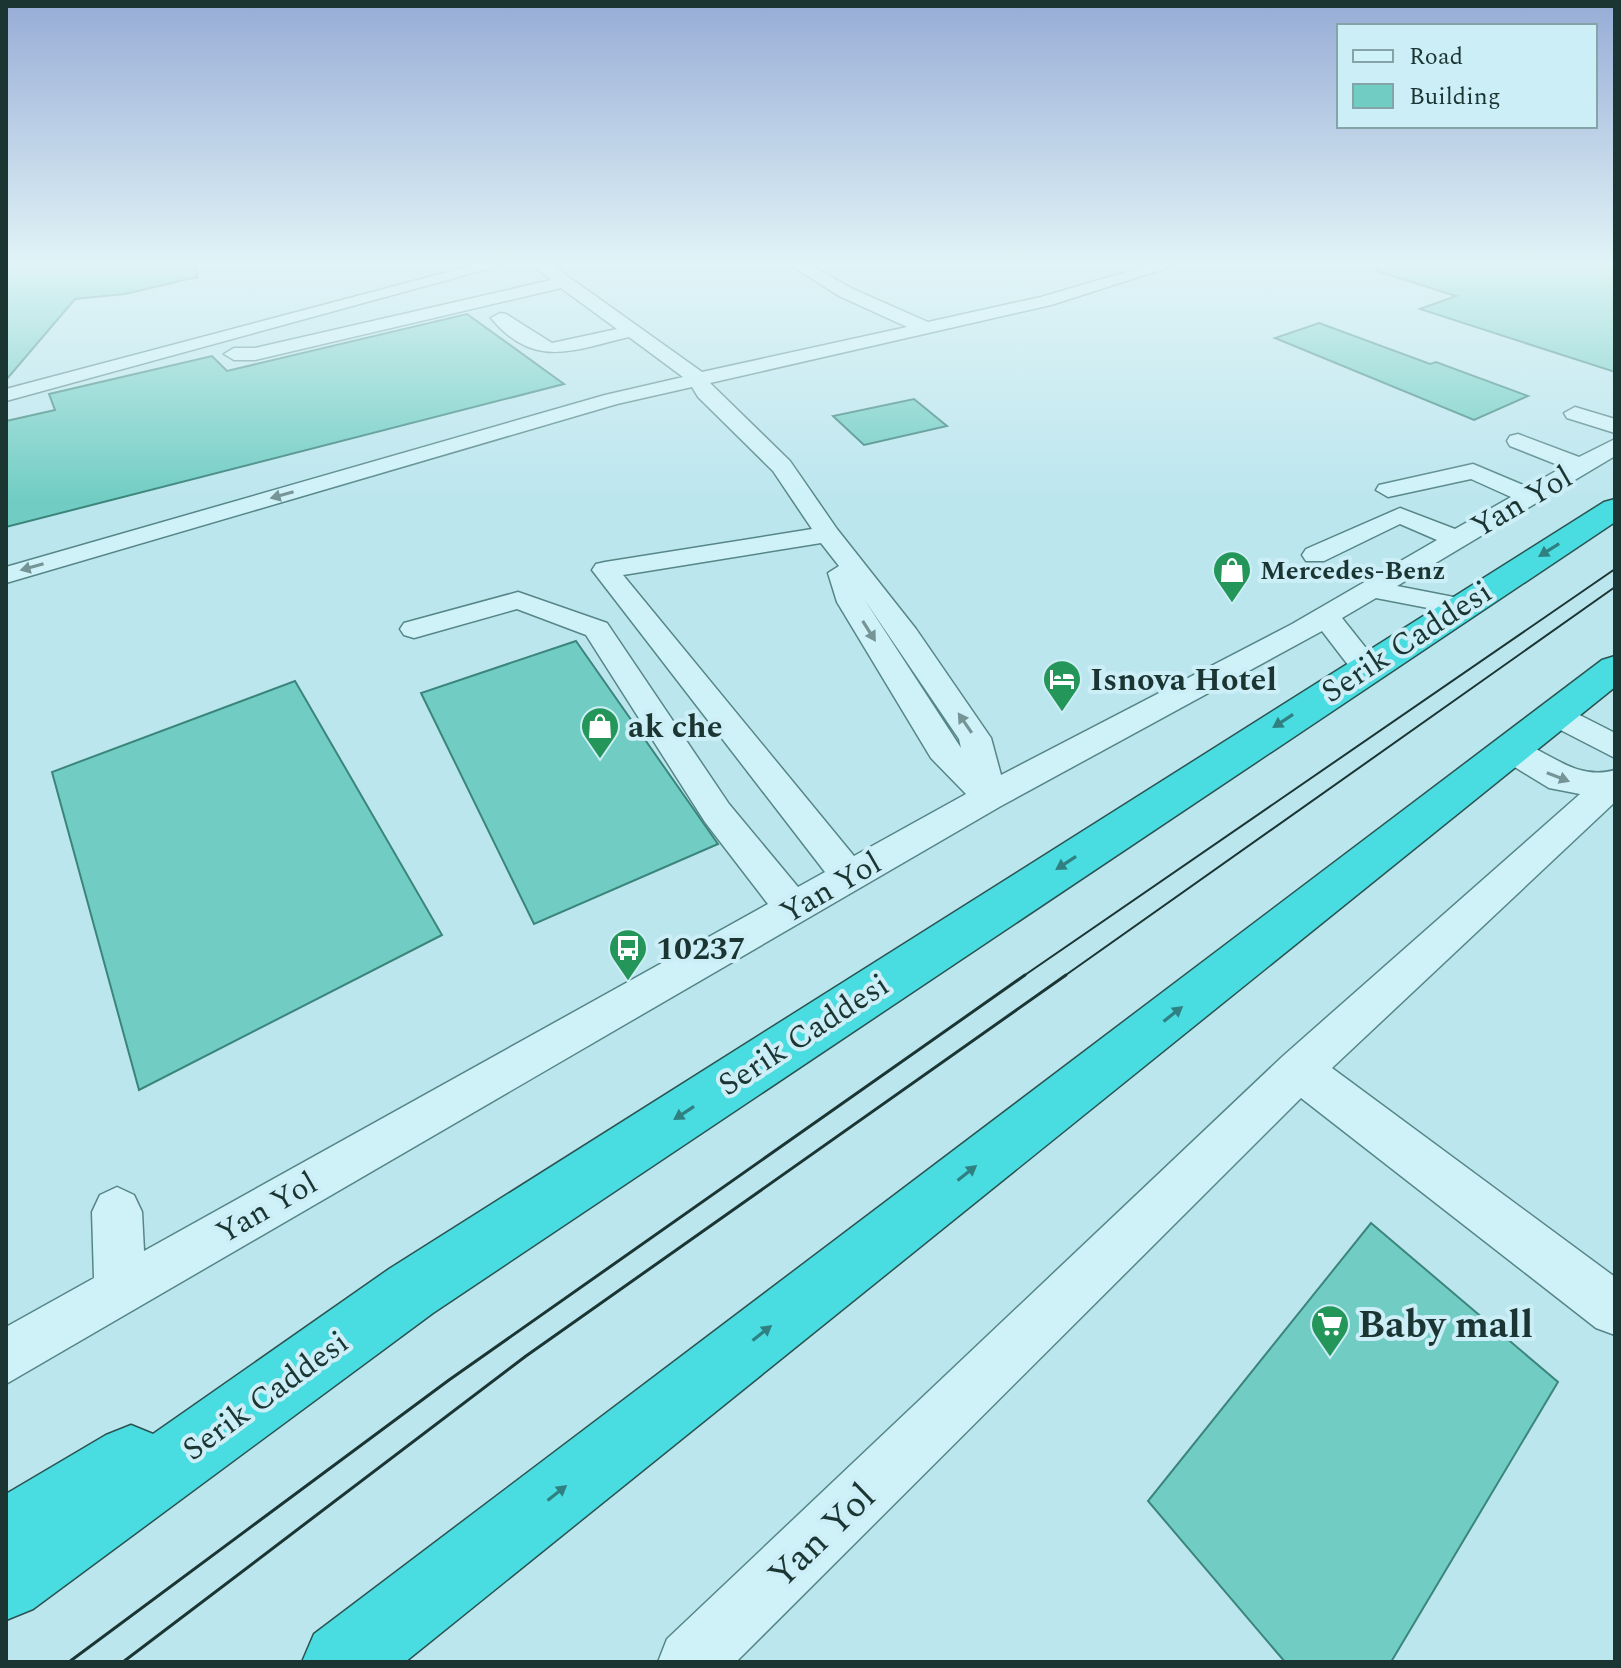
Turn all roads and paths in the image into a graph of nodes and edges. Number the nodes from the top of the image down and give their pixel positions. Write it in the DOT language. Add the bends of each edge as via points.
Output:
graph roads {
  1 [pos="145,343"];
  2 [pos="199,343"];
  3 [pos="303,343"];
  4 [pos="536,343"];
  5 [pos="579,343"];
  6 [pos="647,343"];
  7 [pos="863,343"];
  8 [pos="6,379"];
  9 [pos="701,386"];
  10 [pos="6,395"];
  11 [pos="612,399"];
  12 [pos="1575,413"];
  13 [pos="1615,426"];
  14 [pos="1518,441"];
  15 [pos="1615,446"];
  16 [pos="1581,466"];
  17 [pos="1388,490"];
  18 [pos="1529,496"];
  19 [pos="1615,508"];
  20 [pos="828,534"];
  21 [pos="1456,539"];
  22 [pos="6,552"];
  23 [pos="1315,555"];
  24 [pos="6,575"];
  25 [pos="1372,589"];
  26 [pos="6,597"];
  27 [pos="1459,606"];
  28 [pos="1325,616"];
  29 [pos="414,629"];
  30 [pos="1366,667"];
  31 [pos="1615,668"];
  32 [pos="1556,714"];
  33 [pos="1512,750"];
  34 [pos="1614,776"];
  35 [pos="989,797"];
  36 [pos="849,876"];
  37 [pos="793,908"];
  38 [pos="1299,1070"];
  39 [pos="117,1212"];
  40 [pos="120,1289"];
  41 [pos="411,1291"];
  42 [pos="1615,1309"];
  43 [pos="6,1357"];
  44 [pos="6,1535"];
  45 [pos="499,1537"];
  46 [pos="6,1582"];
  47 [pos="342,1662"];
  48 [pos="383,1662"];
  49 [pos="690,1662"];
  1 -- 8 [label="street"];
  2 -- 3 [label="street" via="229,354 255,354"];
  2 -- 10 [label="street"];
  4 -- 5 [label="street" via="552,349"];
  6 -- 9 [label="street"];
  7 -- 9 [label="street"];
  9 -- 11 [label="street"];
  9 -- 20 [label="street" via="782,466"];
  9 -- 26 [label="street"];
  11 -- 22 [label="street" via="568,398"];
  11 -- 24 [label="street, one-way"];
  12 -- 13 [label="street"];
  14 -- 16 [label="street"];
  15 -- 16 [label="street, Yan Yol"];
  16 -- 18 [label="street, Yan Yol"];
  17 -- 18 [label="street" via="1473,471"];
  18 -- 21 [label="street, Yan Yol"];
  19 -- 27 [label="highway, Serik Caddesi, one-way"];
  20 -- 35 [label="street" via="851,602 943,750"];
  20 -- 36 [label="street" via="605,570"];
  21 -- 23 [label="street" via="1400,515"];
  21 -- 25 [label="street, Yan Yol"];
  25 -- 27 [label="street"];
  25 -- 28 [label="street, Yan Yol"];
  27 -- 30 [label="highway, Serik Caddesi"];
  28 -- 30 [label="street"];
  28 -- 35 [label="street, Yan Yol"];
  29 -- 37 [label="street" via="518,600 597,629 717,813"];
  30 -- 41 [label="highway, Serik Caddesi, one-way"];
  31 -- 32 [label="highway"];
  32 -- 33 [label="highway"];
  32 -- 34 [label="street"];
  33 -- 34 [label="street, one-way" via="1561,779"];
  45 -- 33 [label="highway, one-way"];
  34 -- 38 [label="street, Yan Yol"];
  35 -- 36 [label="street, Yan Yol"];
  36 -- 37 [label="street, Yan Yol"];
  37 -- 40 [label="street, Yan Yol"];
  38 -- 42 [label="street"];
  38 -- 49 [label="street, Yan Yol"];
  39 -- 40 [label="street"];
  40 -- 43 [label="street, Yan Yol"];
  41 -- 44 [label="highway"];
  41 -- 46 [label="highway, Serik Caddesi"];
  45 -- 47 [label="highway"];
  45 -- 48 [label="highway"];
}
